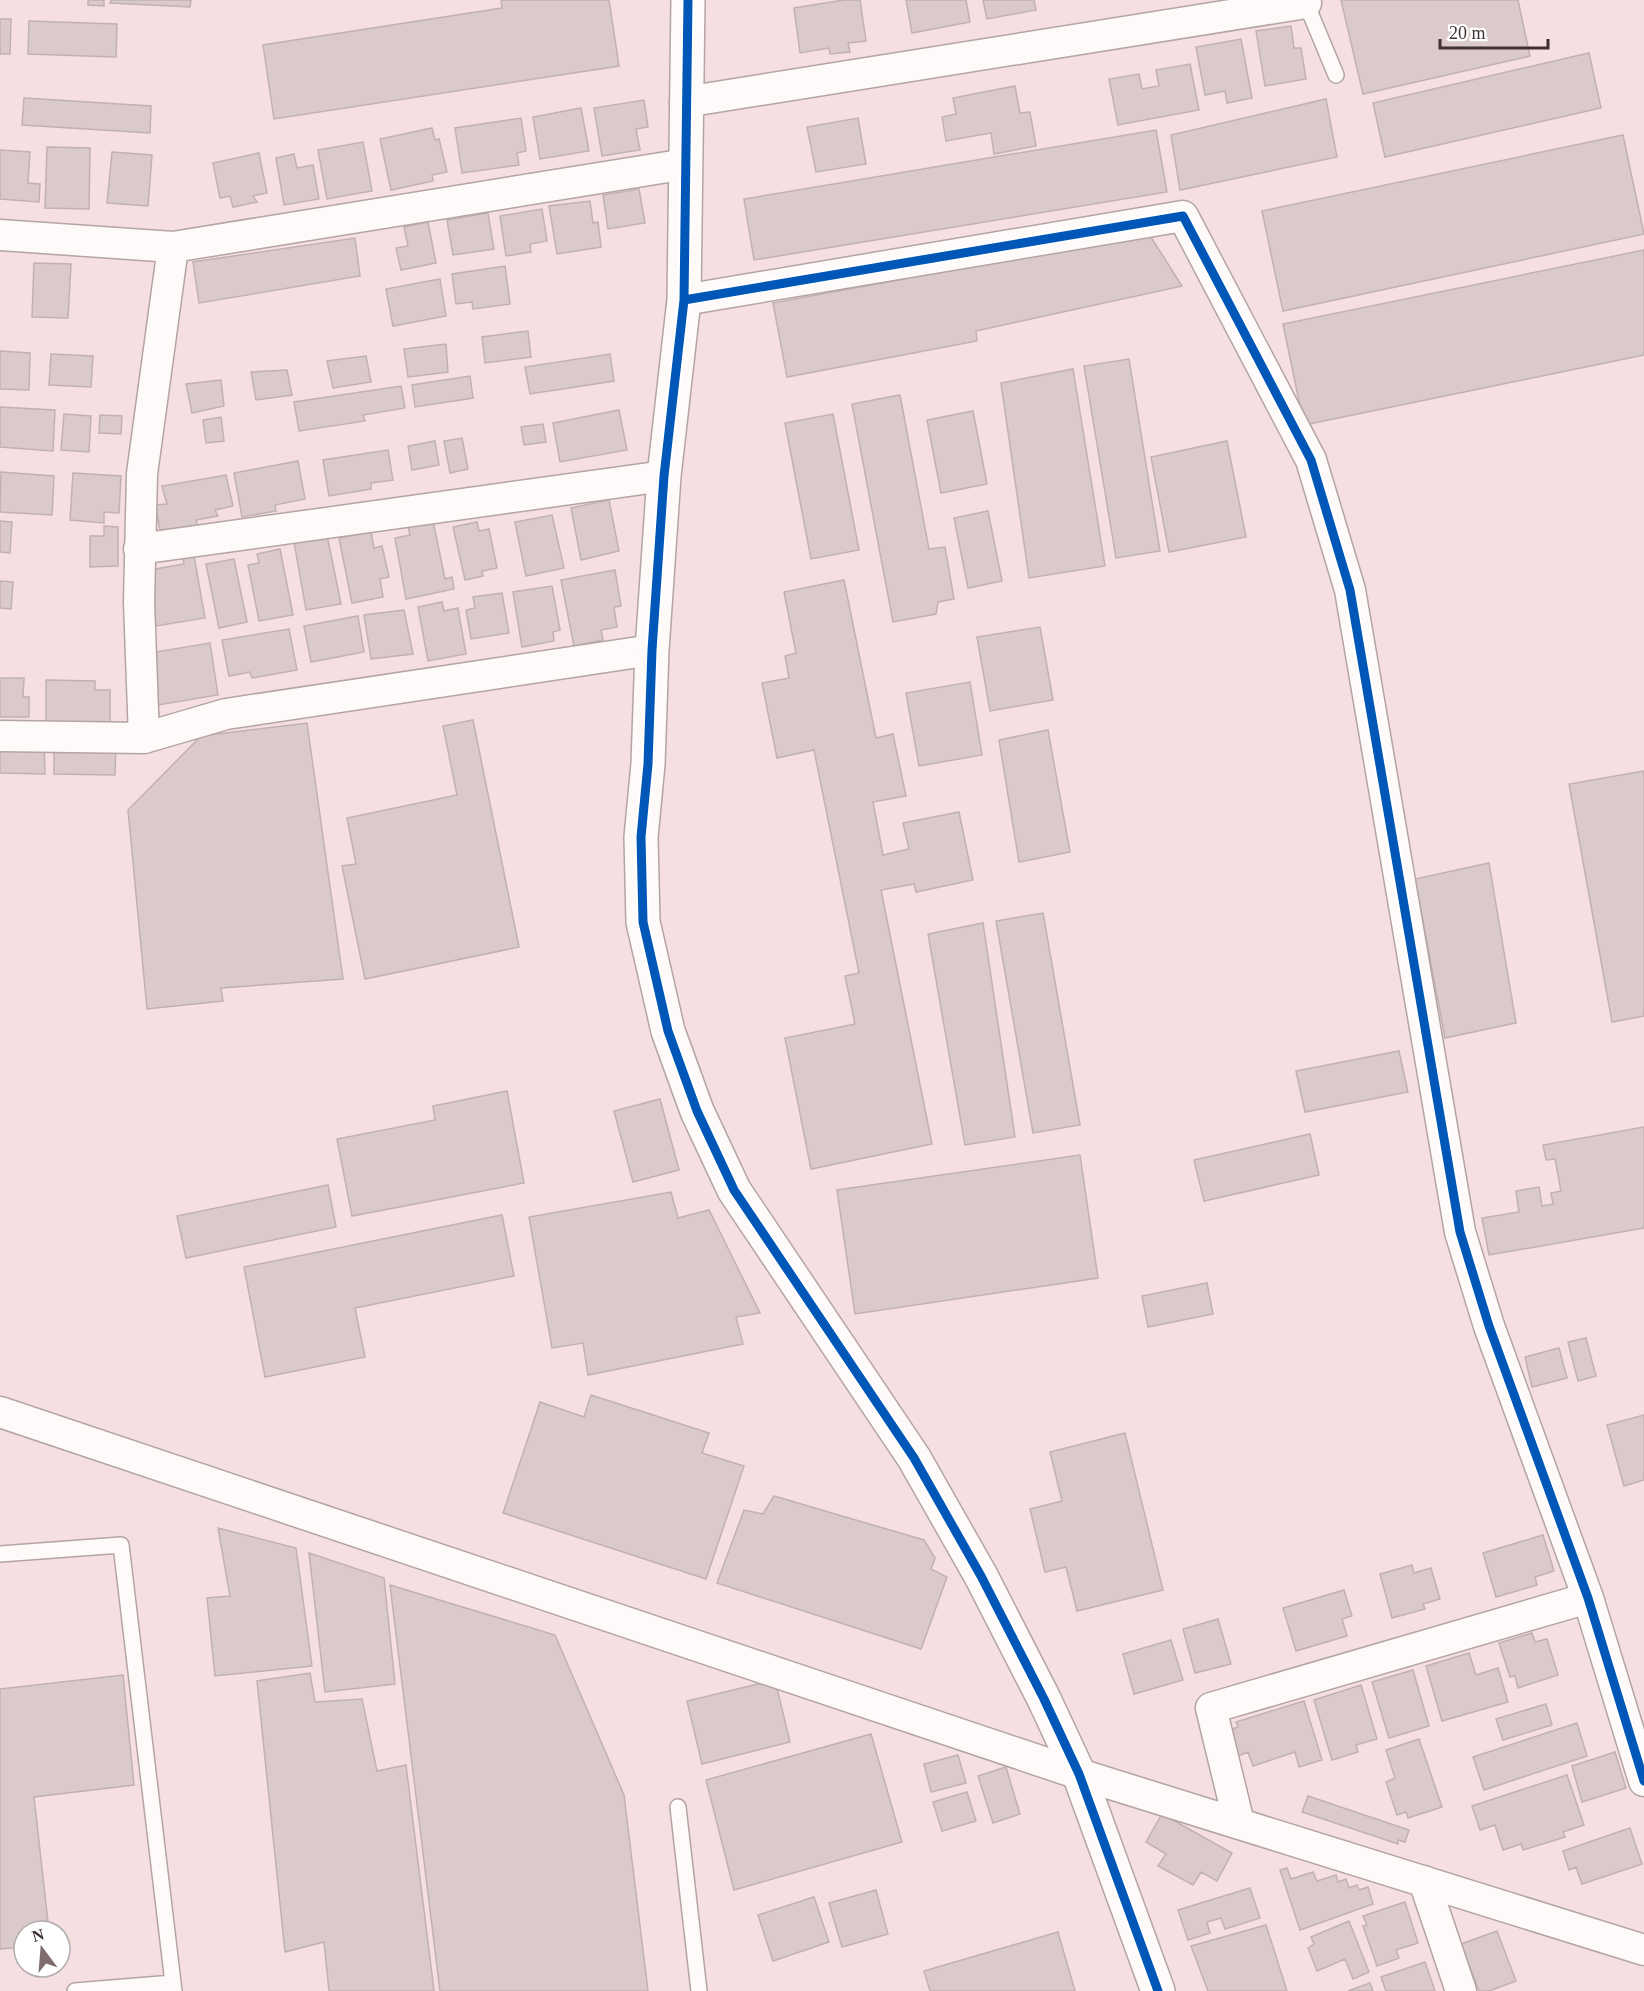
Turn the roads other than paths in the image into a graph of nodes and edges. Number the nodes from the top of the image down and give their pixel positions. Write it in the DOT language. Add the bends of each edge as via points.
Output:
graph roads {
  1 [pos="687,0"];
  2 [pos="1305,1"];
  3 [pos="1336,75"];
  4 [pos="685,102"];
  5 [pos="686,164"];
  6 [pos="0,235"];
  7 [pos="173,247"];
  8 [pos="684,300"];
  9 [pos="664,476"];
  10 [pos="139,549"];
  11 [pos="652,650"];
  12 [pos="0,735"];
  13 [pos="144,738"];
  14 [pos="0,1412"];
  15 [pos="0,1554"];
  16 [pos="1588,1598"];
  17 [pos="1078,1774"];
  18 [pos="1644,1781"];
  19 [pos="678,1807"];
  20 [pos="1239,1823"];
  21 [pos="1424,1881"];
  22 [pos="1644,1950"];
  23 [pos="174,1987"];
  24 [pos="75,1991"];
  25 [pos="699,1991"];
  26 [pos="1158,1991"];
  27 [pos="1461,1991"];
  1 -- 4 [label="street"];
  2 -- 3 [label="lane"];
  2 -- 4 [label="street"];
  4 -- 5 [label="street"];
  5 -- 7 [label="street"];
  5 -- 8 [label="street"];
  6 -- 7 [label="street"];
  7 -- 10 [label="street" via="142,474"];
  8 -- 9 [label="street"];
  8 -- 16 [label="street" via="1184,216 1311,460 1350,590 1460,1232"];
  9 -- 10 [label="street"];
  9 -- 11 [label="street"];
  10 -- 13 [label="street"];
  11 -- 13 [label="street" via="226,714"];
  11 -- 17 [label="street" via="641,837 643,922 668,1031 697,1112 734,1190 914,1458 981,1576"];
  12 -- 13 [label="street"];
  14 -- 17 [label="street"];
  15 -- 23 [label="lane" via="121,1545"];
  16 -- 18 [label="street"];
  16 -- 20 [label="street" via="1211,1708"];
  17 -- 20 [label="street"];
  17 -- 26 [label="street"];
  19 -- 25 [label="lane"];
  20 -- 21 [label="street"];
  21 -- 22 [label="street"];
  21 -- 27 [label="street"];
  23 -- 24 [label="lane"];
}
